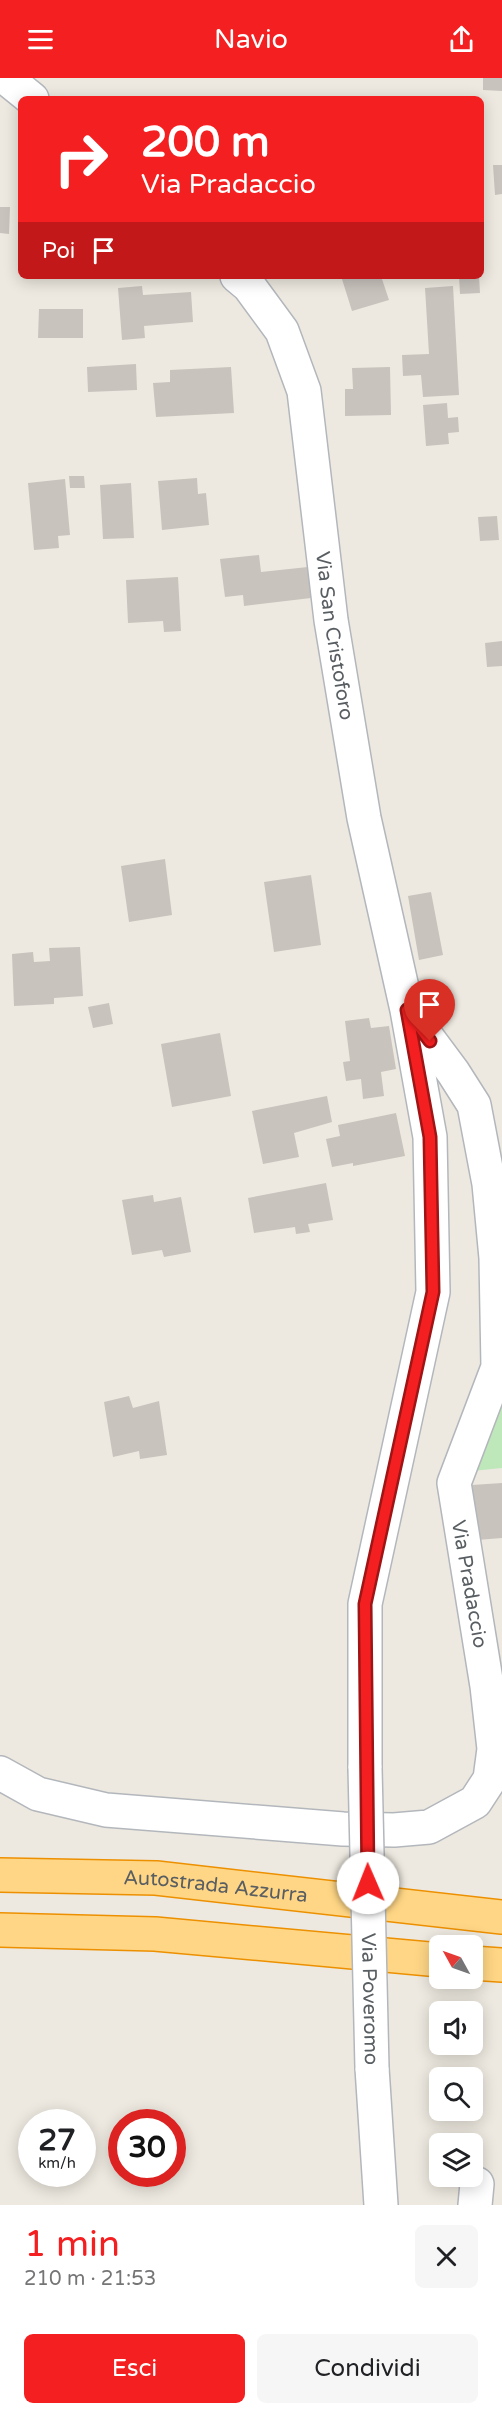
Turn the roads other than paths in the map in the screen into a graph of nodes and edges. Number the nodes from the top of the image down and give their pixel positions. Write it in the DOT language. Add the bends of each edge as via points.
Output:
graph roads {
  1 [pos="6,78"];
  2 [pos="28,96"];
  3 [pos="241,279"];
  4 [pos="407,1010"];
  5 [pos="0,1773"];
  6 [pos="0,1875"];
  7 [pos="502,1917"];
  8 [pos="0,1930"];
  9 [pos="429,1959"];
  10 [pos="483,1964"];
  11 [pos="502,1965"];
  12 [pos="381,2205"];
  1 -- 2 [label="street"];
  3 -- 4 [label="street, Via San Cristoforo" via="282,332 304,391 331,620 364,818"];
  4 -- 5 [label="street, Via Pradaccio" via="474,1106 489,1184 496,1258 498,1367 454,1483 488,1686 494,1749 490,1779 475,1802 429,1827 394,1830 106,1810 38,1794"];
  4 -- 12 [label="street, Via Poveromo, bridge" via="430,1137 433,1292 365,1604 372,2068"];
  6 -- 7 [label="highway, Autostrada Azzurra" via="156,1878"];
  8 -- 9 [label="highway" via="155,1934"];
  10 -- 11 [label="highway"];
}
